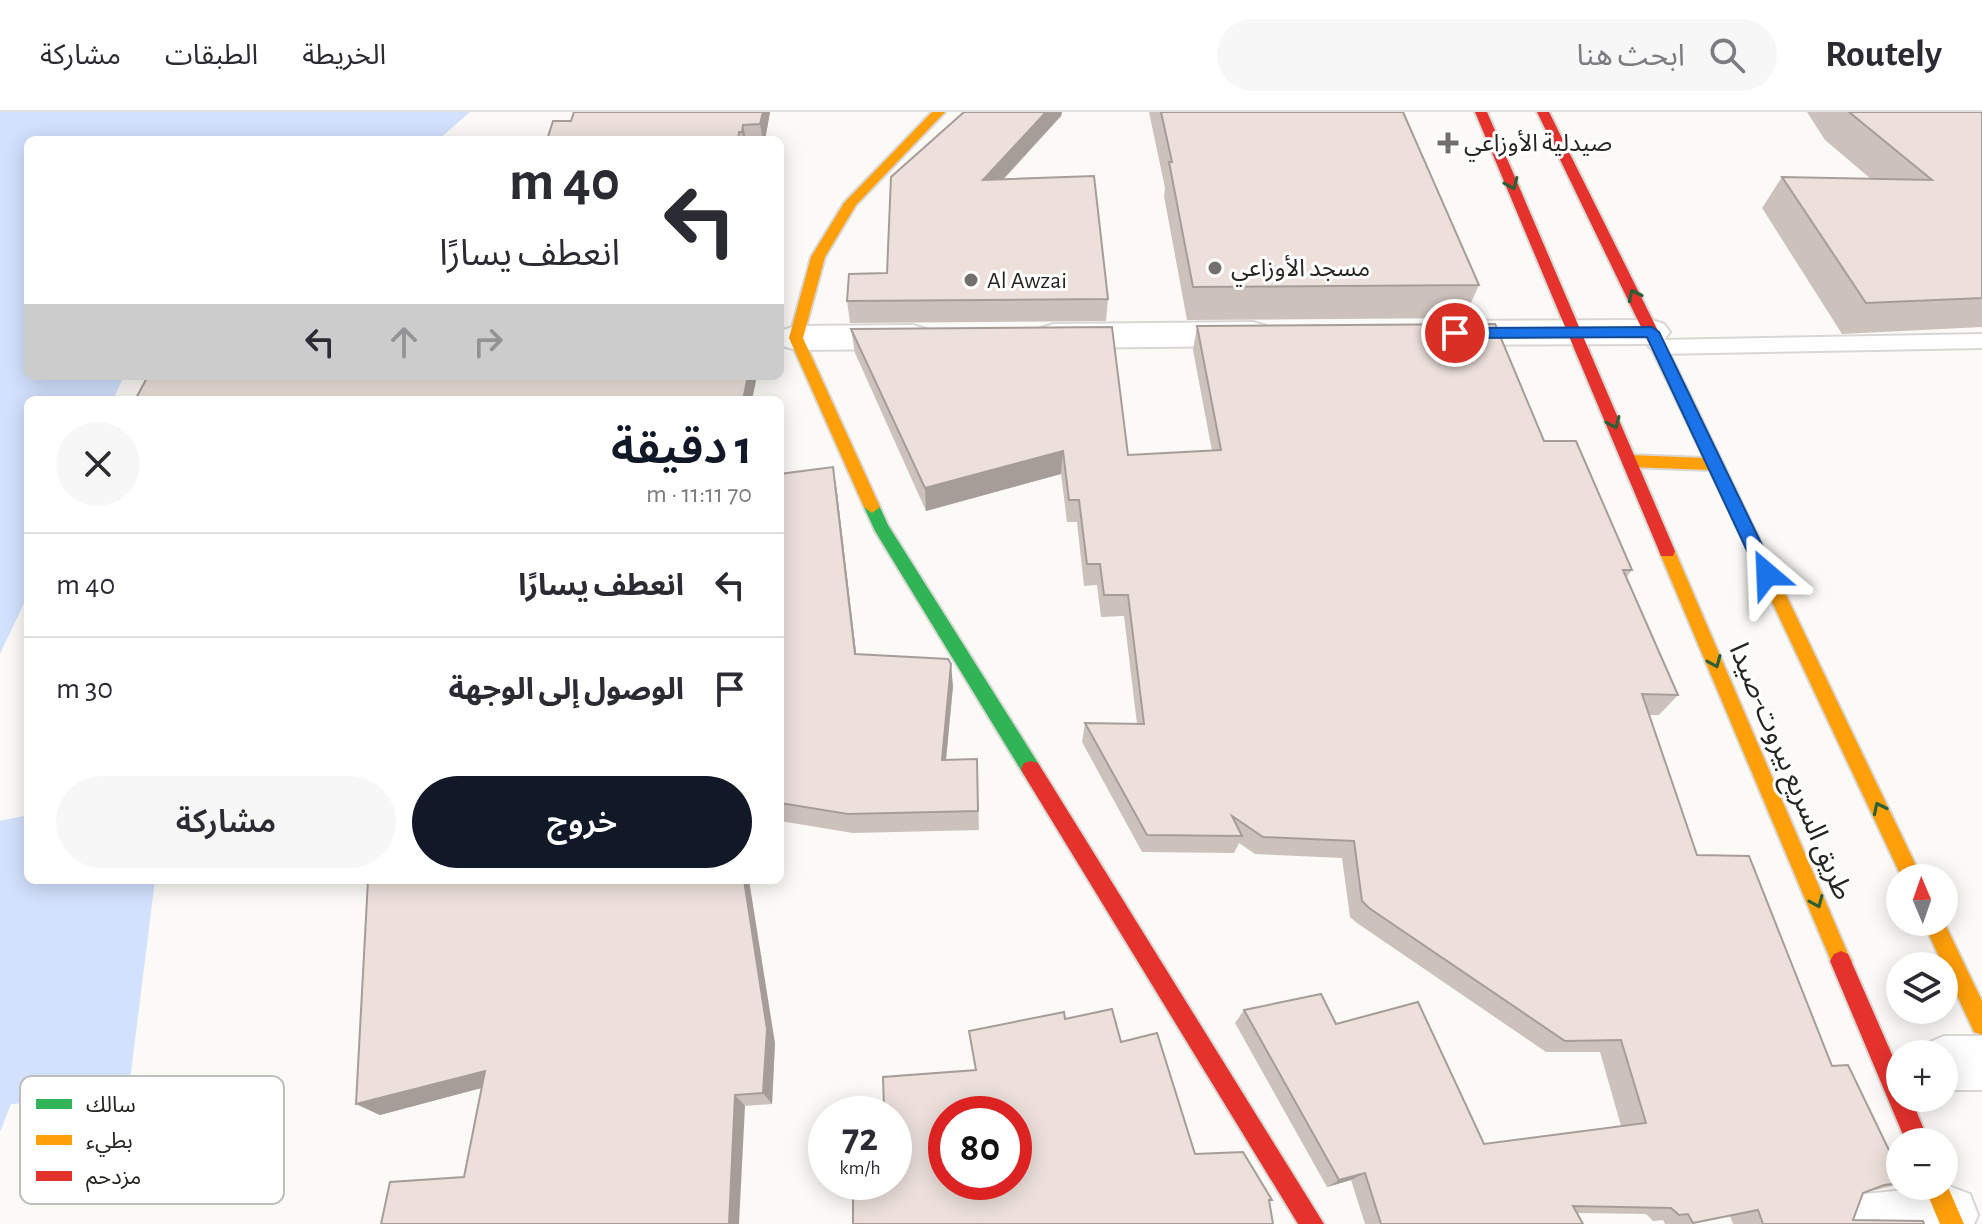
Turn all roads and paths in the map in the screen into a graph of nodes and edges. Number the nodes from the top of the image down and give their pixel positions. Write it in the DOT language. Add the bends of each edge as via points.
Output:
graph roads {
  1 [pos="939,112"];
  2 [pos="1481,112"];
  3 [pos="1543,112"];
  4 [pos="1575,332"];
  5 [pos="1404,333"];
  6 [pos="1279,334"];
  7 [pos="1014,336"];
  8 [pos="952,337"];
  9 [pos="796,338"];
  10 [pos="1656,340"];
  11 [pos="1982,341"];
  12 [pos="1630,461"];
  13 [pos="1714,464"];
  14 [pos="1905,864"];
  15 [pos="1940,936"];
  16 [pos="1982,1024"];
  17 [pos="1886,1048"];
  18 [pos="1958,1063"];
  19 [pos="1982,1063"];
  20 [pos="1946,1208"];
  21 [pos="1312,1224"];
  22 [pos="1853,1224"];
  1 -- 9 [label="main road" via="851,203 818,257"];
  2 -- 4 [label="main road, طريق السريع بيروت-صيدا, one-way"];
  10 -- 3 [label="main road, طريق السريع بيروت-صيدا, one-way"];
  4 -- 5 [label="street"];
  4 -- 10 [label="street"];
  4 -- 12 [label="main road, طريق السريع بيروت-صيدا, one-way"];
  6 -- 7 [label="street"];
  8 -- 9 [label="street"];
  9 -- 21 [label="main road" via="881,527"];
  10 -- 11 [label="lane"];
  10 -- 13 [label="main road, طريق السريع بيروت-صيدا"];
  12 -- 13 [label="main road"];
  12 -- 17 [label="main road, طريق السريع بيروت-صيدا, one-way"];
  14 -- 13 [label="main road, طريق السريع بيروت-صيدا, one-way"];
  15 -- 16 [label="main road"];
  18 -- 19 [label="street"];
  20 -- 22 [label="street"];
}
